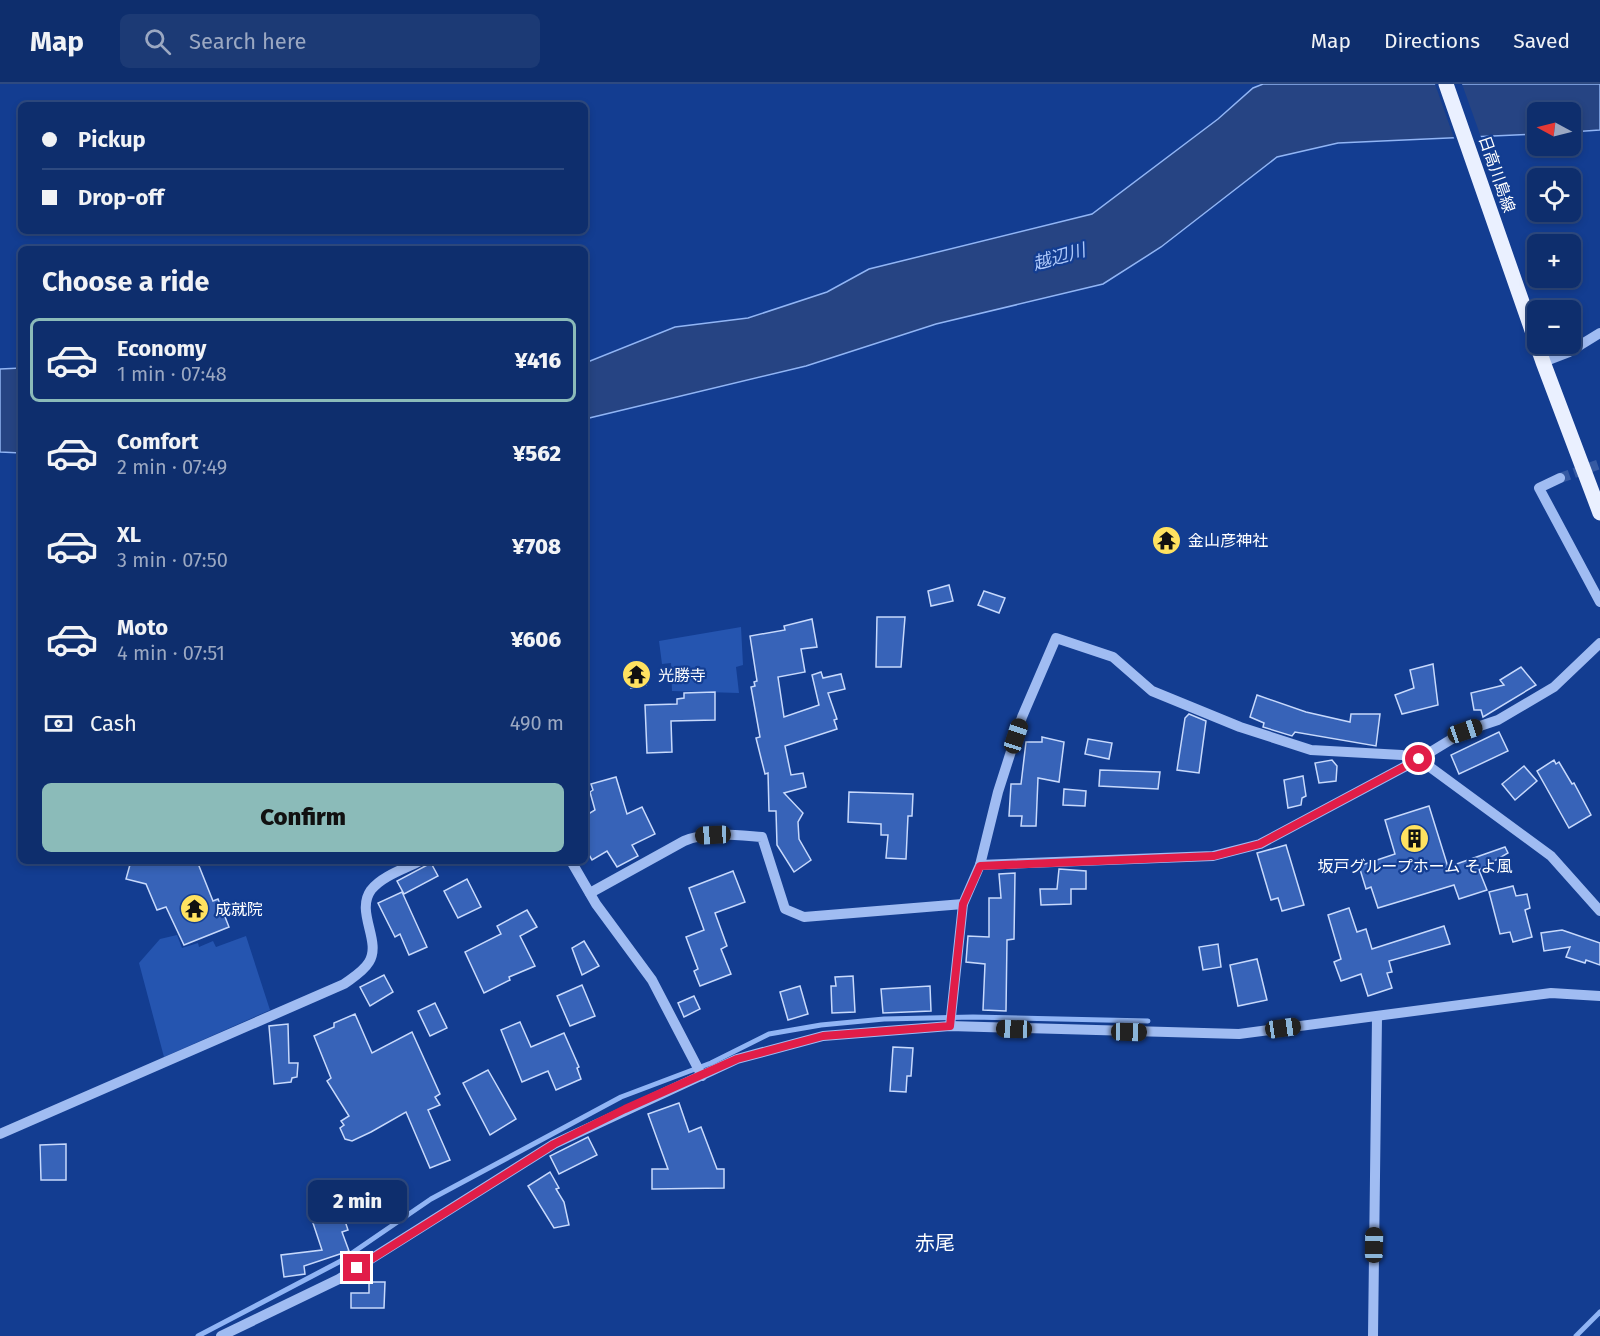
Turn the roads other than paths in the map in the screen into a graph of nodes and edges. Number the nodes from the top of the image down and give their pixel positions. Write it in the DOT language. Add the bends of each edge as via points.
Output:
graph roads {
  1 [pos="1446,84"];
  2 [pos="1600,333"];
  3 [pos="1543,362"];
  4 [pos="1560,478"];
  5 [pos="1600,513"];
  6 [pos="1600,602"];
  7 [pos="1600,643"];
  8 [pos="1419,759"];
  9 [pos="414,864"];
  10 [pos="574,864"];
  11 [pos="980,866"];
  12 [pos="590,893"];
  13 [pos="963,904"];
  14 [pos="1600,912"];
  15 [pos="1600,996"];
  16 [pos="1377,1017"];
  17 [pos="950,1026"];
  18 [pos="699,1071"];
  19 [pos="0,1134"];
  20 [pos="221,1336"];
  21 [pos="1373,1336"];
  1 -- 3 [label="main road, 日高川島線"];
  2 -- 3 [label="street"];
  3 -- 5 [label="main road, 日高川島線"];
  4 -- 6 [label="street" via="1539,488"];
  7 -- 8 [label="street" via="1554,687 1498,720 1465,731"];
  8 -- 11 [label="street" via="1260,844 1214,856"];
  8 -- 11 [label="street" via="1311,750 1240,727 1152,690 1113,657 1056,638 1022,717"];
  8 -- 14 [label="street" via="1551,856"];
  9 -- 19 [label="street" via="372,888 365,908 370,960 344,984"];
  10 -- 12 [label="street"];
  11 -- 13 [label="street"];
  12 -- 13 [label="street" via="697,835 728,834 762,837 785,909 804,917"];
  12 -- 18 [label="street" via="652,980"];
  13 -- 17 [label="street"];
  15 -- 16 [label="street" via="1551,993"];
  16 -- 17 [label="street" via="1239,1034"];
  16 -- 21 [label="street"];
  17 -- 18 [label="street" via="823,1036"];
  18 -- 20 [label="street" via="554,1144 339,1279"];
}
